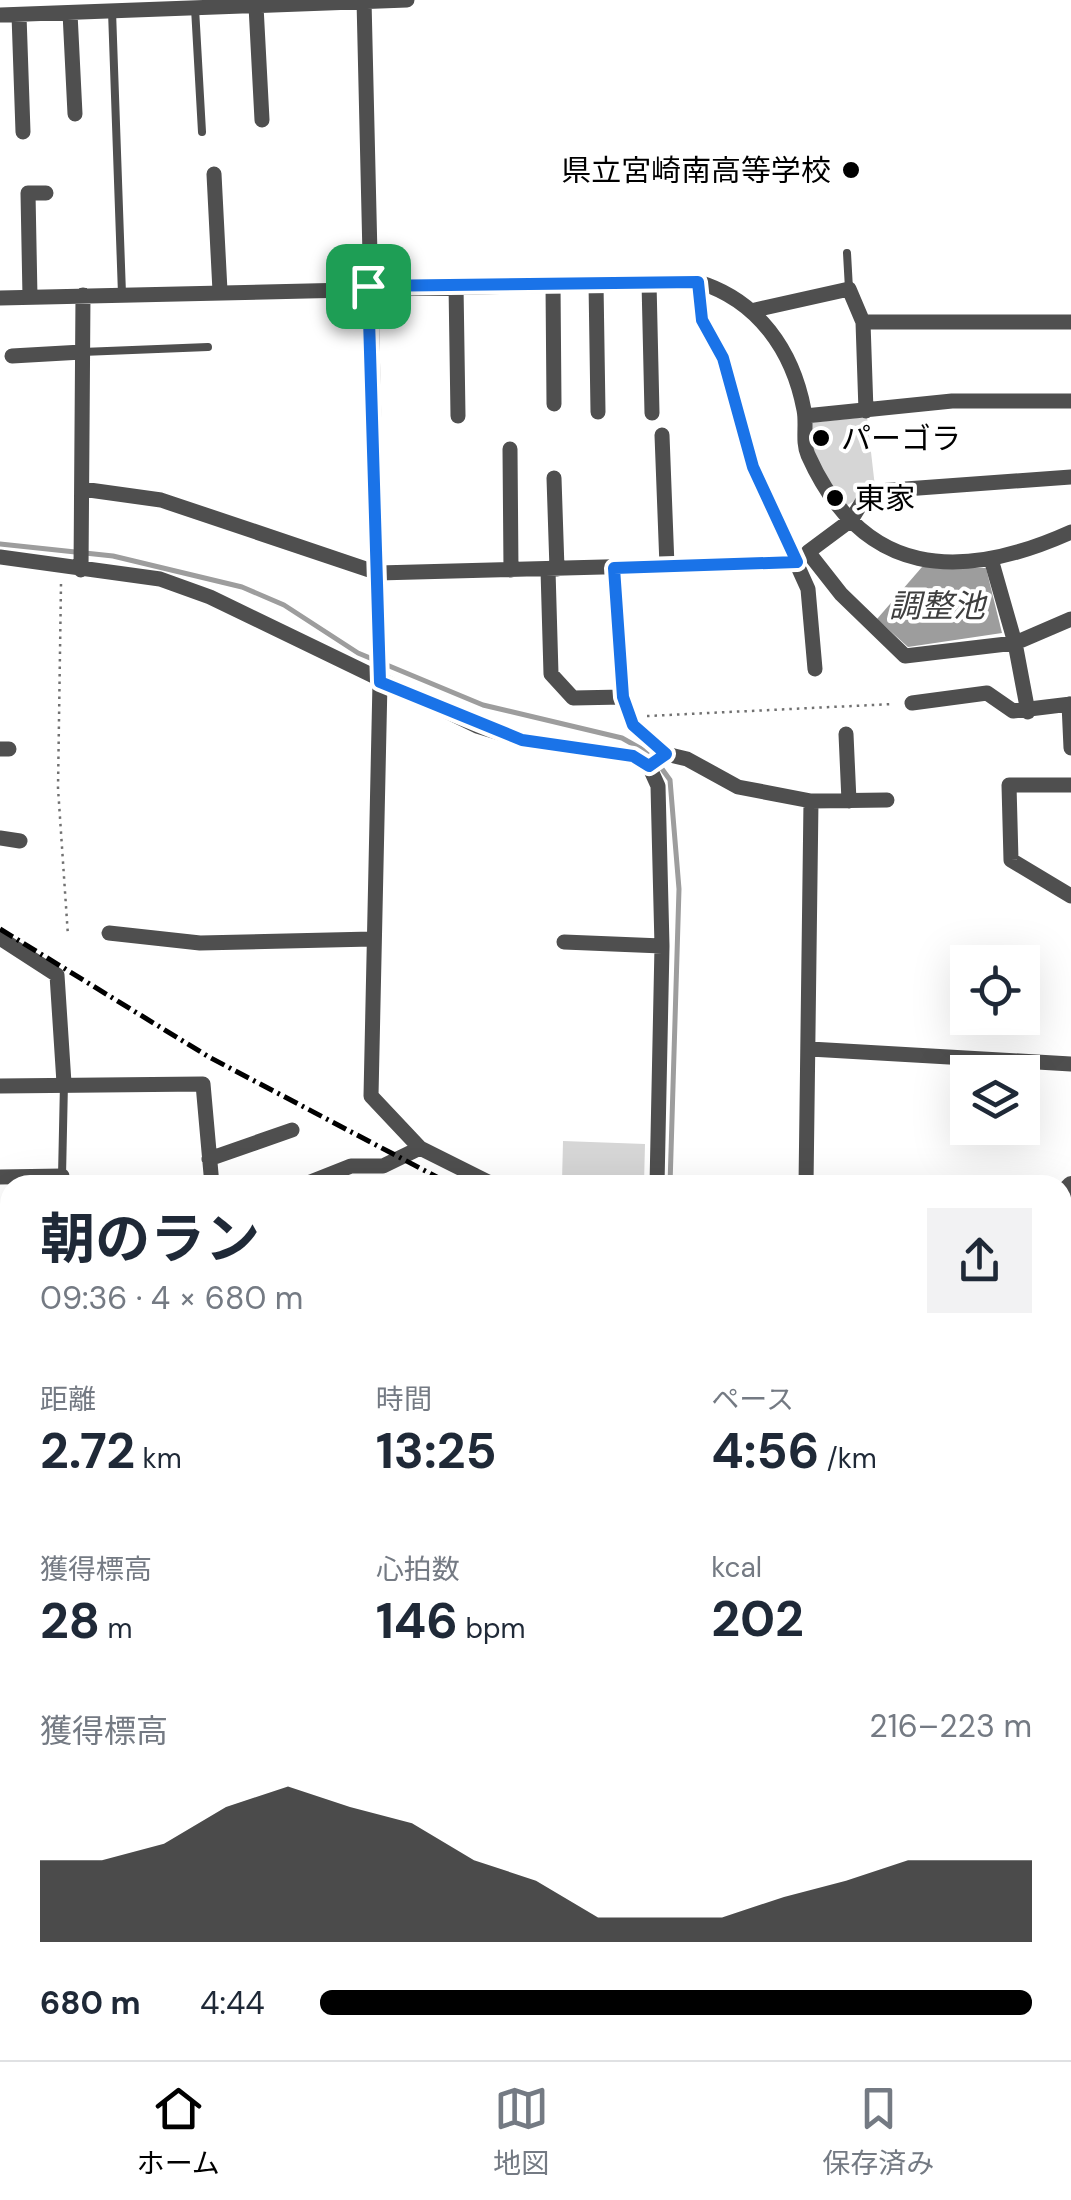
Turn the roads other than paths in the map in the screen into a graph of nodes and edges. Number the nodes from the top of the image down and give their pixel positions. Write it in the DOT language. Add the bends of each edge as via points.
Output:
graph roads {
  1 [pos="407,0"];
  2 [pos="364,1"];
  3 [pos="111,6"];
  4 [pos="256,6"];
  5 [pos="52,7"];
  6 [pos="195,8"];
  7 [pos="70,12"];
  8 [pos="0,14"];
  9 [pos="19,15"];
  10 [pos="75,114"];
  11 [pos="262,120"];
  12 [pos="23,132"];
  13 [pos="202,132"];
  14 [pos="214,174"];
  15 [pos="46,193"];
  16 [pos="846,253"];
  17 [pos="648,282"];
  18 [pos="596,283"];
  19 [pos="701,283"];
  20 [pos="553,284"];
  21 [pos="456,285"];
  22 [pos="368,286"];
  23 [pos="849,289"];
  24 [pos="220,291"];
  25 [pos="122,294"];
  26 [pos="83,295"];
  27 [pos="30,297"];
  28 [pos="0,298"];
  29 [pos="755,310"];
  30 [pos="863,322"];
  31 [pos="1071,322"];
  32 [pos="710,323"];
  33 [pos="208,346"];
  34 [pos="82,352"];
  35 [pos="12,356"];
  36 [pos="1071,401"];
  37 [pos="554,404"];
  38 [pos="866,411"];
  39 [pos="598,412"];
  40 [pos="652,412"];
  41 [pos="458,416"];
  42 [pos="805,416"];
  43 [pos="662,435"];
  44 [pos="510,448"];
  45 [pos="1071,477"];
  46 [pos="554,478"];
  47 [pos="82,489"];
  48 [pos="851,520"];
  49 [pos="1071,532"];
  50 [pos="0,557"];
  51 [pos="991,559"];
  52 [pos="797,562"];
  53 [pos="668,566"];
  54 [pos="614,568"];
  55 [pos="81,570"];
  56 [pos="511,570"];
  57 [pos="552,570"];
  58 [pos="378,573"];
  59 [pos="1071,619"];
  60 [pos="1015,643"];
  61 [pos="814,669"];
  62 [pos="380,682"];
  63 [pos="623,697"];
  64 [pos="912,703"];
  65 [pos="1070,704"];
  66 [pos="1028,712"];
  67 [pos="846,734"];
  68 [pos="1071,748"];
  69 [pos="666,754"];
  70 [pos="649,766"];
  71 [pos="1071,785"];
  72 [pos="887,800"];
  73 [pos="810,801"];
  74 [pos="849,801"];
  75 [pos="0,838"];
  76 [pos="20,841"];
  77 [pos="1071,896"];
  78 [pos="109,933"];
  79 [pos="0,938"];
  80 [pos="372,938"];
  81 [pos="564,942"];
  82 [pos="662,946"];
  83 [pos="810,1048"];
  84 [pos="1071,1064"];
  85 [pos="64,1084"];
  86 [pos="0,1086"];
  87 [pos="292,1130"];
  88 [pos="420,1148"];
  89 [pos="209,1160"];
  90 [pos="62,1175"];
  91 [pos="211,1175"];
  92 [pos="328,1175"];
  93 [pos="474,1175"];
  94 [pos="656,1175"];
  95 [pos="806,1175"];
  1 -- 2 [label="street"];
  2 -- 4 [label="street"];
  2 -- 22 [label="street"];
  3 -- 6 [label="street"];
  3 -- 7 [label="street"];
  3 -- 25 [label="lane"];
  4 -- 6 [label="street"];
  4 -- 11 [label="street"];
  5 -- 7 [label="street"];
  5 -- 9 [label="street"];
  6 -- 13 [label="lane"];
  7 -- 10 [label="street"];
  8 -- 9 [label="street"];
  9 -- 12 [label="street"];
  14 -- 24 [label="street"];
  15 -- 27 [label="street" via="28,194"];
  16 -- 23 [label="lane"];
  17 -- 18 [label="street"];
  17 -- 19 [label="street"];
  17 -- 40 [label="street"];
  18 -- 20 [label="street"];
  18 -- 39 [label="street"];
  19 -- 29 [label="street"];
  19 -- 32 [label="lane"];
  19 -- 52 [label="street" via="702,320 723,358 753,467"];
  20 -- 21 [label="street"];
  20 -- 37 [label="street"];
  21 -- 22 [label="street"];
  21 -- 41 [label="street"];
  22 -- 24 [label="street"];
  22 -- 58 [label="street"];
  23 -- 29 [label="street"];
  23 -- 30 [label="street"];
  24 -- 25 [label="street"];
  25 -- 26 [label="street"];
  26 -- 27 [label="street"];
  26 -- 34 [label="street"];
  27 -- 28 [label="street"];
  29 -- 42 [label="street" via="796,368"];
  30 -- 31 [label="street"];
  30 -- 38 [label="street"];
  33 -- 34 [label="lane"];
  34 -- 35 [label="street"];
  34 -- 47 [label="street"];
  36 -- 38 [label="street" via="952,401"];
  38 -- 42 [label="street"];
  42 -- 48 [label="street" via="805,452"];
  43 -- 53 [label="street"];
  44 -- 56 [label="street"];
  45 -- 48 [label="street" via="878,491"];
  46 -- 57 [label="street"];
  47 -- 55 [label="street"];
  47 -- 58 [label="street" via="161,500"];
  48 -- 51 [label="street" via="910,559"];
  48 -- 60 [label="street" via="808,552 905,656"];
  49 -- 51 [label="street"];
  50 -- 55 [label="street"];
  51 -- 60 [label="street"];
  52 -- 53 [label="street"];
  52 -- 61 [label="street" via="808,589"];
  53 -- 54 [label="street"];
  54 -- 57 [label="street"];
  54 -- 63 [label="street"];
  55 -- 62 [label="street" via="160,579 210,597"];
  56 -- 57 [label="street"];
  56 -- 58 [label="street"];
  57 -- 63 [label="street" via="551,674 573,698"];
  58 -- 62 [label="street"];
  59 -- 60 [label="street"];
  60 -- 66 [label="street"];
  62 -- 70 [label="street" via="522,740 633,756"];
  62 -- 80 [label="street"];
  63 -- 69 [label="street" via="633,725"];
  64 -- 66 [label="street" via="987,694 1013,711"];
  65 -- 66 [label="street"];
  65 -- 68 [label="street"];
  67 -- 74 [label="street"];
  69 -- 70 [label="lane"];
  69 -- 73 [label="street" via="738,786"];
  70 -- 82 [label="street" via="658,786"];
  71 -- 77 [label="street" via="1009,786 1011,860"];
  72 -- 74 [label="street"];
  73 -- 74 [label="street"];
  73 -- 83 [label="street"];
  75 -- 76 [label="street"];
  78 -- 80 [label="street" via="200,943"];
  79 -- 85 [label="street" via="57,975"];
  80 -- 88 [label="street" via="372,1096"];
  81 -- 82 [label="street"];
  82 -- 94 [label="street"];
  83 -- 84 [label="street"];
  83 -- 95 [label="street"];
  85 -- 86 [label="street"];
  85 -- 89 [label="street" via="203,1084"];
  85 -- 90 [label="lane"];
  87 -- 89 [label="street"];
  88 -- 92 [label="street" via="384,1166 351,1166"];
  88 -- 93 [label="street"];
  89 -- 91 [label="street"];
}
